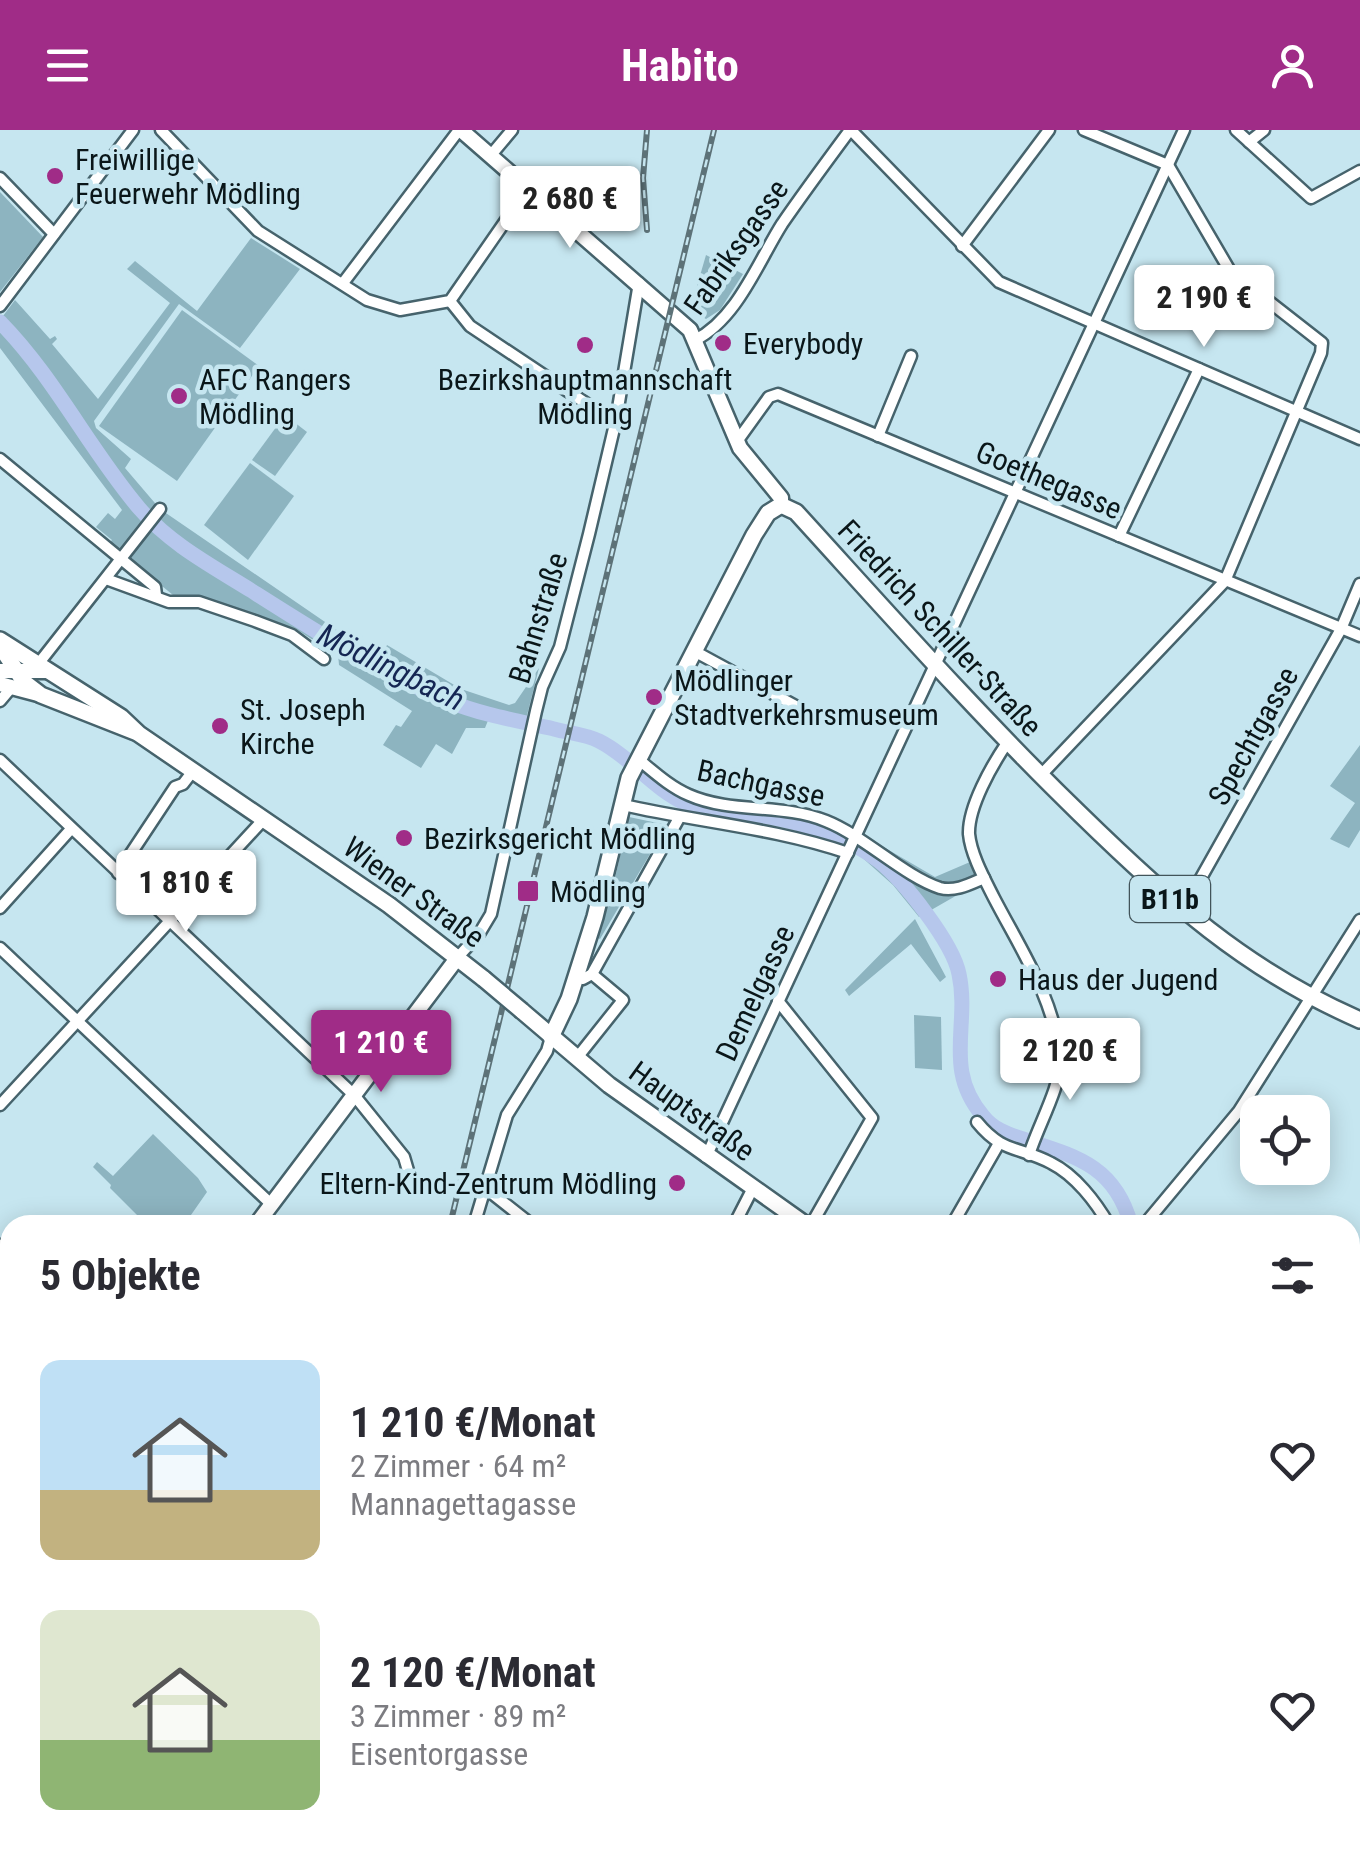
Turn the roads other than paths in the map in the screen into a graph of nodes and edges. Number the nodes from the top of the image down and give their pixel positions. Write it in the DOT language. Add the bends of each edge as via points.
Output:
graph roads {
  1 [pos="133,130"];
  2 [pos="160,130"];
  3 [pos="460,130"];
  4 [pos="512,130"];
  5 [pos="850,130"];
  6 [pos="1050,130"];
  7 [pos="1084,130"];
  8 [pos="1184,130"];
  9 [pos="1236,130"];
  10 [pos="1264,130"];
  11 [pos="1249,142"];
  12 [pos="491,154"];
  13 [pos="1168,165"];
  14 [pos="1360,171"];
  15 [pos="0,178"];
  16 [pos="529,187"];
  17 [pos="54,234"];
  18 [pos="962,246"];
  19 [pos="639,282"];
  20 [pos="343,283"];
  21 [pos="450,301"];
  22 [pos="0,306"];
  23 [pos="1094,324"];
  24 [pos="695,340"];
  25 [pos="911,356"];
  26 [pos="1199,369"];
  27 [pos="1298,413"];
  28 [pos="616,420"];
  29 [pos="878,436"];
  30 [pos="1360,439"];
  31 [pos="738,440"];
  32 [pos="0,459"];
  33 [pos="1015,494"];
  34 [pos="781,505"];
  35 [pos="158,512"];
  36 [pos="1119,536"];
  37 [pos="122,560"];
  38 [pos="106,578"];
  39 [pos="1225,581"];
  40 [pos="1360,584"];
  41 [pos="156,595"];
  42 [pos="1341,629"];
  43 [pos="1360,636"];
  44 [pos="0,643"];
  45 [pos="694,651"];
  46 [pos="324,659"];
  47 [pos="934,664"];
  48 [pos="46,667"];
  49 [pos="8,670"];
  50 [pos="6,686"];
  51 [pos="40,694"];
  52 [pos="0,701"];
  53 [pos="801,709"];
  54 [pos="139,734"];
  55 [pos="1006,743"];
  56 [pos="0,760"];
  57 [pos="633,769"];
  58 [pos="193,771"];
  59 [pos="1040,776"];
  60 [pos="623,805"];
  61 [pos="679,818"];
  62 [pos="264,819"];
  63 [pos="71,830"];
  64 [pos="850,846"];
  65 [pos="118,873"];
  66 [pos="984,878"];
  67 [pos="0,908"];
  68 [pos="1182,910"];
  69 [pos="1360,920"];
  70 [pos="170,922"];
  71 [pos="0,948"];
  72 [pos="458,957"];
  73 [pos="584,976"];
  74 [pos="1310,996"];
  75 [pos="778,1000"];
  76 [pos="1360,1020"];
  77 [pos="77,1021"];
  78 [pos="551,1036"];
  79 [pos="576,1059"];
  80 [pos="354,1095"];
  81 [pos="0,1105"];
  82 [pos="977,1122"];
  83 [pos="998,1145"];
  84 [pos="1032,1146"];
  85 [pos="706,1157"];
  86 [pos="410,1174"];
  87 [pos="484,1187"];
  88 [pos="753,1188"];
  89 [pos="272,1204"];
  90 [pos="264,1215"];
  91 [pos="477,1215"];
  92 [pos="519,1215"];
  93 [pos="739,1215"];
  94 [pos="793,1215"];
  95 [pos="814,1215"];
  96 [pos="958,1215"];
  97 [pos="1102,1215"];
  98 [pos="1152,1215"];
  1 -- 17 [label="street"];
  2 -- 20 [label="street" via="258,230"];
  3 -- 12 [label="street, Friedrich Schiller-Straße"];
  3 -- 20 [label="street"];
  4 -- 12 [label="street"];
  5 -- 18 [label="street"];
  5 -- 24 [label="street, Fabriksgasse" via="720,322"];
  6 -- 18 [label="street"];
  7 -- 13 [label="street"];
  8 -- 13 [label="street, Demelgasse"];
  9 -- 11 [label="street"];
  10 -- 11 [label="street"];
  11 -- 14 [label="street" via="1311,198"];
  12 -- 16 [label="street, Friedrich Schiller-Straße"];
  13 -- 23 [label="street, Demelgasse"];
  13 -- 27 [label="street" via="1230,271 1322,344"];
  15 -- 17 [label="street"];
  16 -- 19 [label="street, Friedrich Schiller-Straße"];
  16 -- 21 [label="street"];
  17 -- 22 [label="street"];
  18 -- 23 [label="street" via="998,282"];
  19 -- 24 [label="street, Friedrich Schiller-Straße"];
  19 -- 28 [label="street, Bahnstraße"];
  20 -- 21 [label="street" via="391,309"];
  21 -- 28 [label="street" via="470,326"];
  23 -- 26 [label="street"];
  23 -- 33 [label="street, Demelgasse"];
  24 -- 31 [label="street, Friedrich Schiller-Straße"];
  25 -- 29 [label="street"];
  26 -- 27 [label="street"];
  26 -- 36 [label="street"];
  27 -- 30 [label="street"];
  27 -- 39 [label="street"];
  28 -- 72 [label="street, Bahnstraße" via="560,647 542,687 490,914"];
  29 -- 31 [label="street, Goethegasse" via="775,394"];
  29 -- 33 [label="street, Goethegasse"];
  31 -- 34 [label="street, Friedrich Schiller-Straße"];
  32 -- 37 [label="street"];
  33 -- 36 [label="street, Goethegasse"];
  33 -- 47 [label="street, Demelgasse"];
  34 -- 45 [label="main road" via="754,534"];
  34 -- 47 [label="main road, Friedrich Schiller-Straße / B11b" via="796,512"];
  35 -- 37 [label="street"];
  36 -- 39 [label="street, Goethegasse"];
  37 -- 38 [label="street"];
  37 -- 41 [label="street"];
  38 -- 41 [label="street"];
  38 -- 48 [label="street"];
  39 -- 42 [label="street, Goethegasse"];
  39 -- 59 [label="street"];
  40 -- 42 [label="street, Spechtgasse"];
  41 -- 46 [label="street" via="199,602 292,635"];
  42 -- 43 [label="street, Goethegasse"];
  42 -- 68 [label="street, Spechtgasse"];
  44 -- 48 [label="main road"];
  44 -- 49 [label="main road, Wiener Straße"];
  45 -- 53 [label="street"];
  45 -- 57 [label="main road"];
  47 -- 55 [label="main road, Friedrich Schiller-Straße / B11b"];
  47 -- 64 [label="street, Demelgasse"];
  48 -- 49 [label="street, Wiener Straße"];
  48 -- 54 [label="main road, Wiener Straße"];
  49 -- 51 [label="main road, Wiener Straße"];
  50 -- 51 [label="street, Wiener Straße"];
  50 -- 52 [label="street"];
  51 -- 54 [label="main road, Wiener Straße"];
  54 -- 58 [label="main road, Wiener Straße"];
  55 -- 59 [label="main road, Friedrich Schiller-Straße / B11b"];
  55 -- 66 [label="street" via="970,821 969,838"];
  56 -- 63 [label="street"];
  57 -- 60 [label="main road"];
  57 -- 64 [label="street, Bachgasse" via="716,804 801,812"];
  58 -- 62 [label="main road, Wiener Straße"];
  58 -- 65 [label="street" via="175,787"];
  59 -- 68 [label="main road, Friedrich Schiller-Straße / B11b"];
  60 -- 61 [label="street, Bachgasse"];
  60 -- 73 [label="main road"];
  61 -- 64 [label="street, Bachgasse"];
  61 -- 73 [label="street"];
  62 -- 70 [label="street"];
  62 -- 72 [label="main road, Wiener Straße"];
  63 -- 65 [label="street"];
  63 -- 67 [label="street"];
  64 -- 66 [label="street, Bachgasse" via="933,886 954,890"];
  64 -- 75 [label="street, Demelgasse"];
  65 -- 70 [label="street"];
  66 -- 84 [label="street" via="1055,1024 1060,1072"];
  68 -- 74 [label="main road, Friedrich Schiller-Straße / B11b" via="1244,958"];
  69 -- 74 [label="street"];
  70 -- 77 [label="street"];
  70 -- 80 [label="street"];
  71 -- 77 [label="street"];
  72 -- 78 [label="main road, Wiener Straße, bridge"];
  72 -- 80 [label="street"];
  73 -- 78 [label="main road"];
  73 -- 79 [label="street" via="623,1000"];
  74 -- 76 [label="main road, Friedrich Schiller-Straße / B11b"];
  74 -- 98 [label="street" via="1239,1111"];
  75 -- 85 [label="street, Demelgasse"];
  75 -- 95 [label="street" via="872,1118"];
  77 -- 81 [label="street"];
  77 -- 89 [label="street"];
  78 -- 79 [label="main road, Hauptstraße"];
  78 -- 87 [label="street" via="507,1115"];
  79 -- 85 [label="main road, Hauptstraße"];
  80 -- 86 [label="street"];
  80 -- 89 [label="street"];
  82 -- 83 [label="street"];
  83 -- 84 [label="street"];
  83 -- 96 [label="street"];
  84 -- 97 [label="street"];
  85 -- 88 [label="main road, Hauptstraße"];
  87 -- 91 [label="street"];
  87 -- 92 [label="street"];
  88 -- 93 [label="street"];
  88 -- 94 [label="main road, Hauptstraße"];
  89 -- 90 [label="street"];
}
